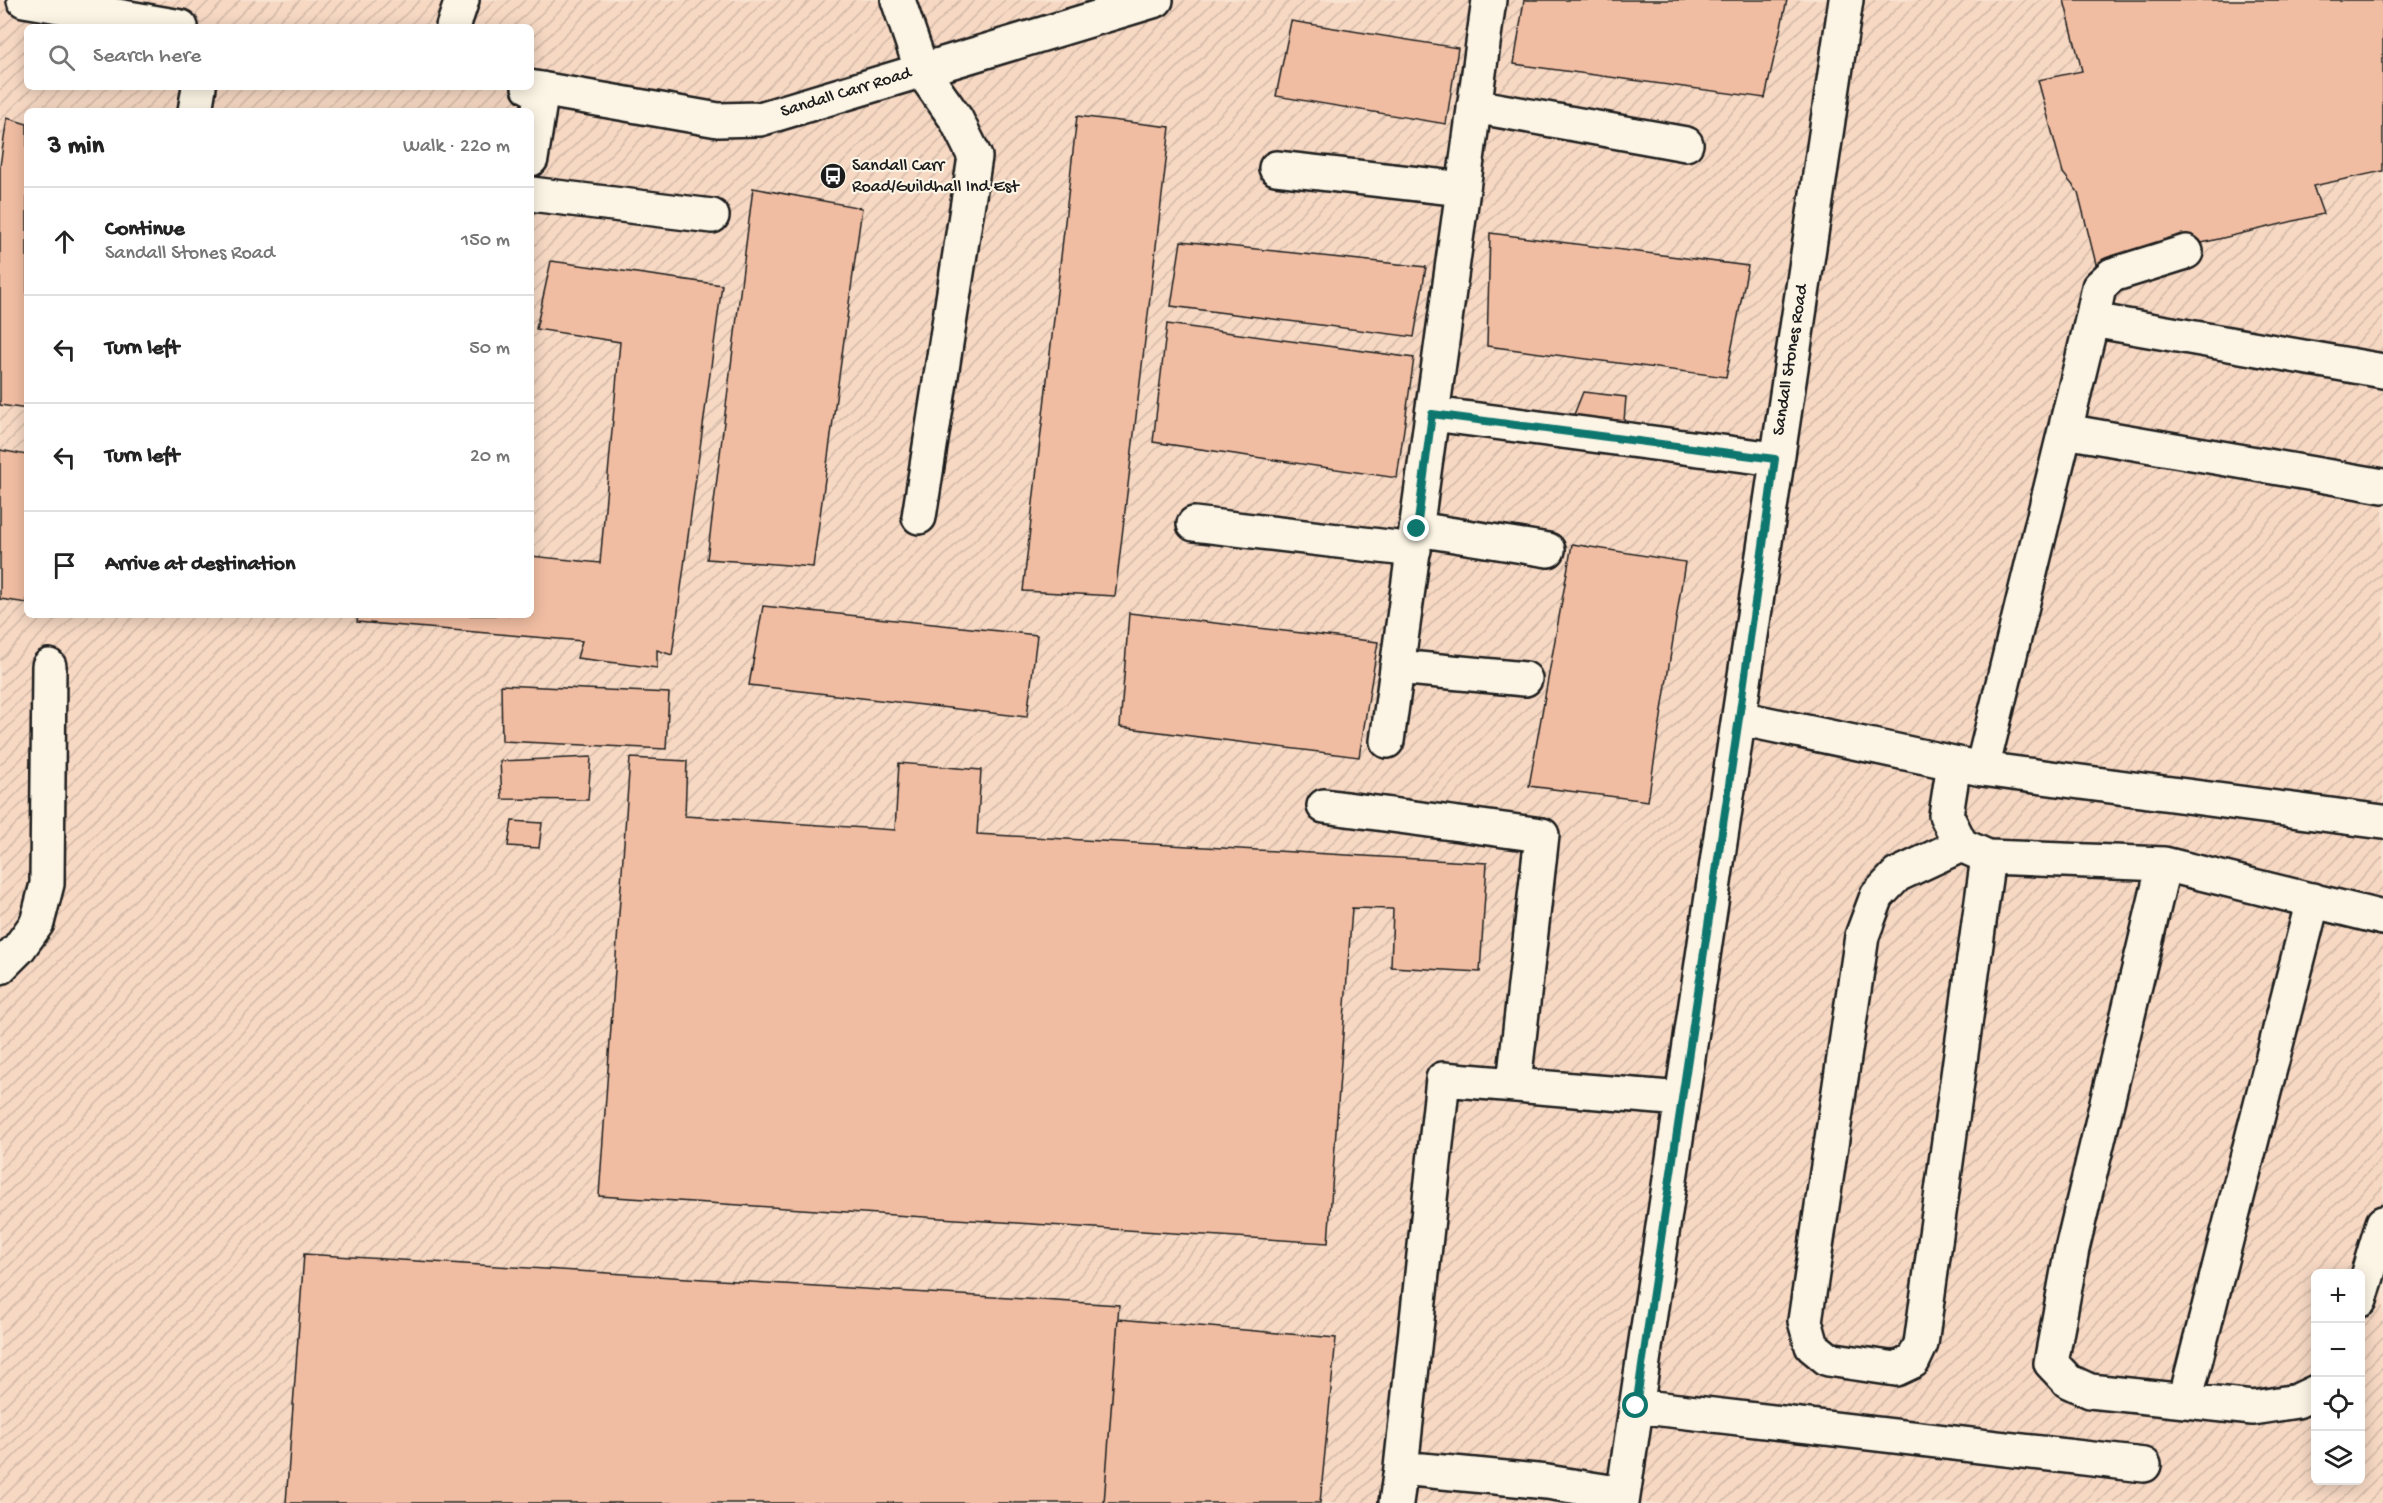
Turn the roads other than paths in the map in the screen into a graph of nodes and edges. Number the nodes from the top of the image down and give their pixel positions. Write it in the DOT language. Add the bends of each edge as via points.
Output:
graph roads {
  1 [pos="24,0"];
  2 [pos="462,0"];
  3 [pos="898,0"];
  4 [pos="1156,0"];
  5 [pos="1489,0"];
  6 [pos="1846,0"];
  7 [pos="163,24"];
  8 [pos="454,24"];
  9 [pos="922,71"];
  10 [pos="535,88"];
  11 [pos="198,90"];
  12 [pos="1474,106"];
  13 [pos="196,108"];
  14 [pos="534,108"];
  15 [pos="1686,144"];
  16 [pos="1276,168"];
  17 [pos="1463,189"];
  18 [pos="534,194"];
  19 [pos="712,216"];
  20 [pos="2186,252"];
  21 [pos="2092,320"];
  22 [pos="2383,371"];
  23 [pos="1432,414"];
  24 [pos="2065,431"];
  25 [pos="1775,459"];
  26 [pos="2383,486"];
  27 [pos="919,517"];
  28 [pos="1194,524"];
  29 [pos="1415,540"];
  30 [pos="1548,550"];
  31 [pos="49,666"];
  32 [pos="1397,667"];
  33 [pos="1525,679"];
  34 [pos="1739,718"];
  35 [pos="1387,741"];
  36 [pos="1968,766"];
  37 [pos="1324,806"];
  38 [pos="2383,822"];
  39 [pos="1975,851"];
  40 [pos="2164,864"];
  41 [pos="2313,900"];
  42 [pos="2383,918"];
  43 [pos="0,967"];
  44 [pos="1514,1083"];
  45 [pos="1682,1099"];
  46 [pos="2383,1223"];
  47 [pos="2365,1286"];
  48 [pos="2311,1394"];
  49 [pos="2185,1401"];
  50 [pos="1636,1406"];
  51 [pos="2144,1465"];
  52 [pos="1401,1468"];
  53 [pos="1623,1498"];
  54 [pos="1396,1503"];
  1 -- 7 [label="street"];
  2 -- 8 [label="street"];
  3 -- 9 [label="street"];
  4 -- 9 [label="street, Sandall Carr Road"];
  5 -- 12 [label="street"];
  6 -- 25 [label="street, Sandall Stones Road"];
  9 -- 10 [label="street, Sandall Carr Road" via="760,118 718,120"];
  9 -- 27 [label="street" via="956,119 975,157"];
  10 -- 14 [label="street"];
  11 -- 13 [label="street"];
  12 -- 15 [label="street"];
  12 -- 17 [label="street"];
  16 -- 17 [label="street"];
  17 -- 23 [label="street"];
  18 -- 19 [label="street"];
  20 -- 21 [label="street" via="2112,275 2099,286"];
  21 -- 22 [label="street"];
  21 -- 24 [label="street"];
  23 -- 25 [label="street"];
  23 -- 29 [label="street"];
  24 -- 26 [label="street"];
  24 -- 36 [label="street"];
  25 -- 34 [label="street, Sandall Stones Road"];
  28 -- 29 [label="street"];
  29 -- 30 [label="street"];
  29 -- 32 [label="street"];
  31 -- 43 [label="street" via="47,884 37,923 20,948"];
  32 -- 33 [label="street"];
  32 -- 35 [label="street"];
  34 -- 36 [label="street"];
  34 -- 45 [label="street, Sandall Stones Road"];
  36 -- 38 [label="street"];
  36 -- 39 [label="street" via="1946,815"];
  37 -- 44 [label="street" via="1542,835"];
  39 -- 39 [label="street" via="1921,1344 1913,1361 1896,1369 1828,1359 1812,1346 1805,1321 1862,936 1877,896 1897,875"];
  39 -- 40 [label="street"];
  40 -- 41 [label="street"];
  40 -- 49 [label="street" via="2072,1249 2051,1363 2068,1381 2090,1391"];
  41 -- 42 [label="street"];
  41 -- 49 [label="street"];
  44 -- 45 [label="street"];
  44 -- 52 [label="street" via="1443,1079"];
  45 -- 50 [label="street, Sandall Stones Road"];
  46 -- 47 [label="street"];
  48 -- 49 [label="street" via="2297,1401 2253,1408"];
  50 -- 51 [label="street"];
  50 -- 53 [label="street, Sandall Stones Road"];
  52 -- 53 [label="street" via="1547,1482"];
  52 -- 54 [label="street"];
}
